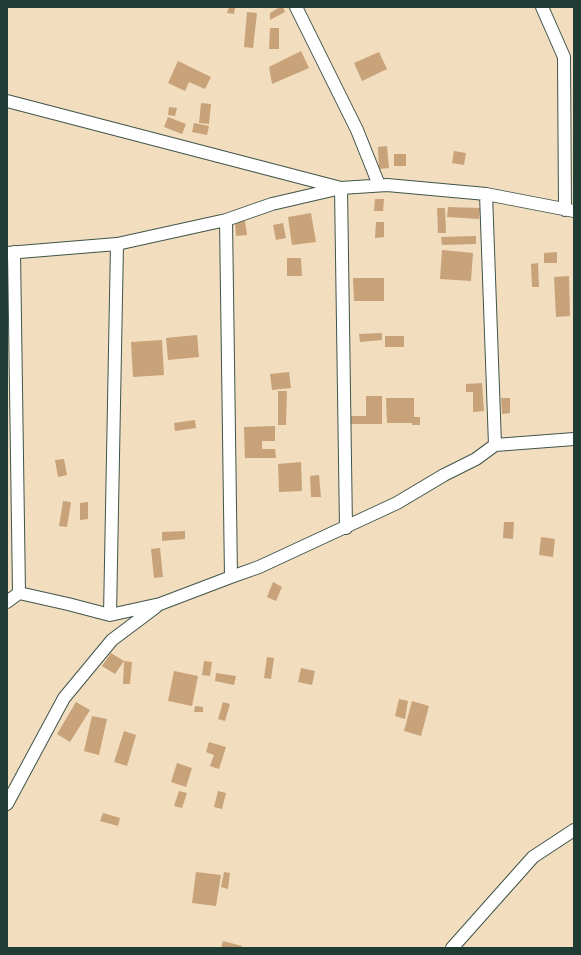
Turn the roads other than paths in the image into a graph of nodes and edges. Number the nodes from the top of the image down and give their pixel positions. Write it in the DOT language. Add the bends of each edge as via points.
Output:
graph roads {
  1 [pos="296,7"];
  2 [pos="542,7"];
  3 [pos="7,101"];
  4 [pos="379,185"];
  5 [pos="341,188"];
  6 [pos="486,194"];
  7 [pos="569,210"];
  8 [pos="226,220"];
  9 [pos="117,244"];
  10 [pos="11,252"];
  11 [pos="574,438"];
  12 [pos="495,445"];
  13 [pos="346,528"];
  14 [pos="231,577"];
  15 [pos="19,593"];
  16 [pos="7,602"];
  17 [pos="160,604"];
  18 [pos="110,615"];
  19 [pos="7,804"];
  20 [pos="574,830"];
  21 [pos="452,948"];
  1 -- 4 [label="street" via="357,130"];
  2 -- 7 [label="street" via="564,57"];
  3 -- 5 [label="street"];
  4 -- 5 [label="street"];
  4 -- 6 [label="street"];
  5 -- 8 [label="street" via="272,204"];
  5 -- 13 [label="street"];
  6 -- 7 [label="street"];
  6 -- 12 [label="street"];
  8 -- 9 [label="street"];
  8 -- 14 [label="street"];
  9 -- 10 [label="street"];
  9 -- 18 [label="street"];
  10 -- 15 [label="street"];
  11 -- 12 [label="street"];
  12 -- 13 [label="street" via="476,459"];
  13 -- 14 [label="street"];
  14 -- 17 [label="street"];
  15 -- 16 [label="street"];
  15 -- 18 [label="street"];
  17 -- 18 [label="street"];
  17 -- 19 [label="street" via="112,640 64,698"];
  20 -- 21 [label="street" via="533,857"];
}
